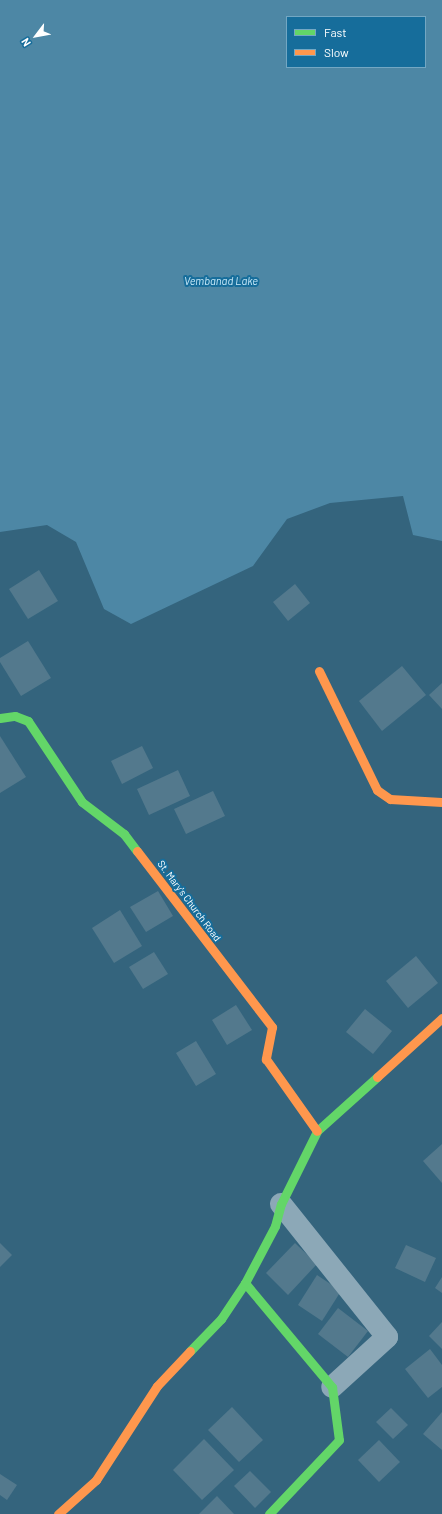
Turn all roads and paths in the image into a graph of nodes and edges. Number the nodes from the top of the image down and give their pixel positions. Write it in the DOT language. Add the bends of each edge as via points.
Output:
graph roads {
  1 [pos="319,671"];
  2 [pos="0,718"];
  3 [pos="442,802"];
  4 [pos="442,1018"];
  5 [pos="317,1131"];
  6 [pos="281,1204"];
  7 [pos="245,1283"];
  8 [pos="332,1387"];
  9 [pos="58,1514"];
  10 [pos="269,1514"];
  1 -- 3 [label="street" via="377,790 390,799"];
  2 -- 5 [label="street, St. Mary's Church Road" via="15,716 28,721 82,802 124,834 268,1021 272,1027 266,1059"];
  4 -- 5 [label="street"];
  5 -- 6 [label="street"];
  6 -- 7 [label="street" via="274,1226"];
  6 -- 8 [label="street" via="387,1337"];
  7 -- 8 [label="street"];
  7 -- 9 [label="street" via="221,1319 157,1386 96,1480"];
  8 -- 10 [label="street" via="339,1440"];
}
